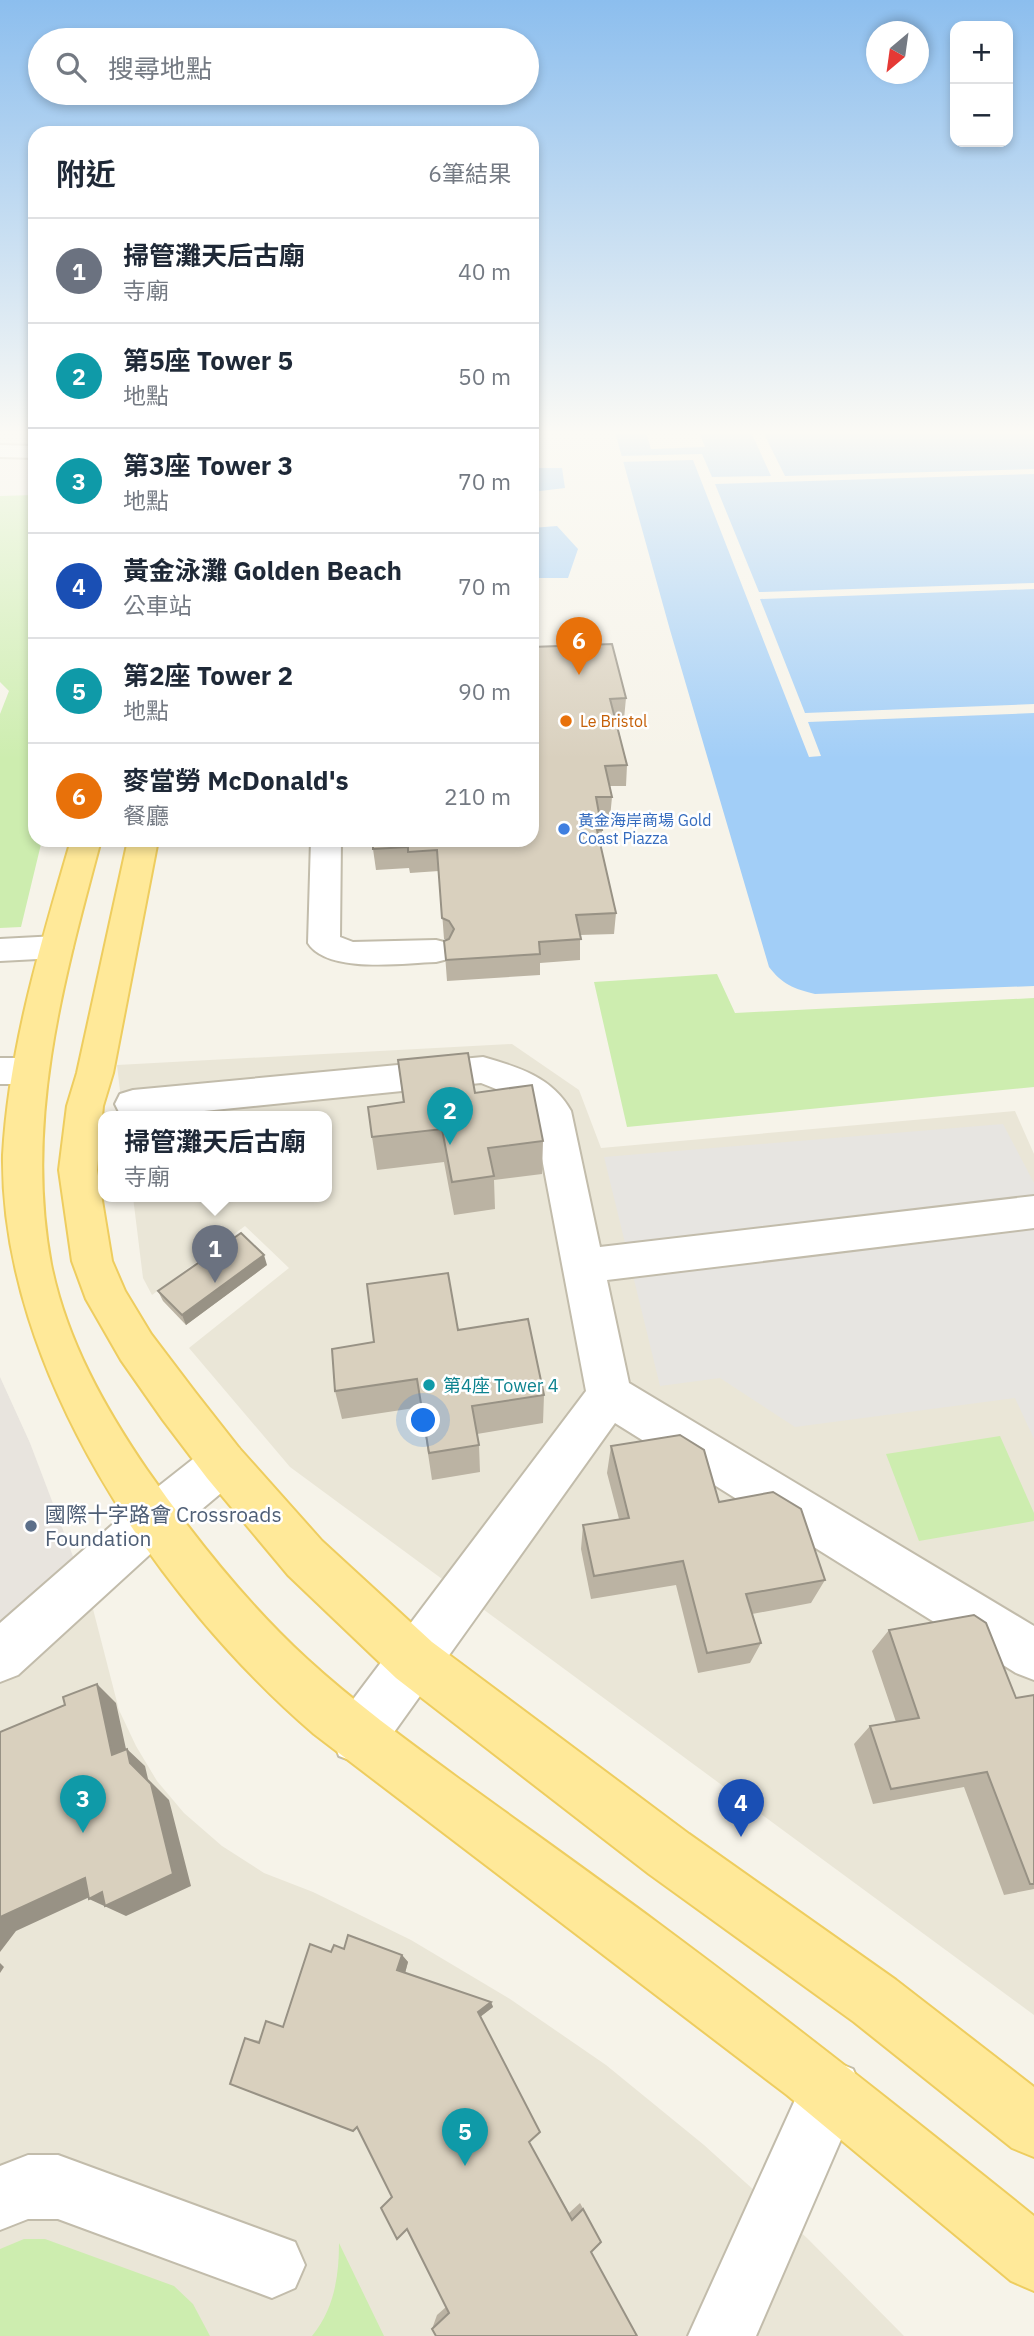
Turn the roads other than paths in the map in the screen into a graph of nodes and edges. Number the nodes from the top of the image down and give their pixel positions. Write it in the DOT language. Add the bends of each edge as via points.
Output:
graph roads {
  1 [pos="84,847"];
  2 [pos="141,847"];
  3 [pos="326,847"];
  4 [pos="57,947"];
  5 [pos="0,950"];
  6 [pos="436,951"];
  7 [pos="15,1071"];
  8 [pos="133,1104"];
  9 [pos="1034,1212"];
  10 [pos="584,1265"];
  11 [pos="609,1395"];
  12 [pos="223,1463"];
  13 [pos="153,1520"];
  14 [pos="1034,1655"];
  15 [pos="0,1657"];
  16 [pos="414,1660"];
  17 [pos="358,1737"];
  18 [pos="831,2091"];
  19 [pos="1034,2126"];
  20 [pos="0,2198"];
  21 [pos="1034,2258"];
  22 [pos="272,2265"];
  23 [pos="722,2336"];
  1 -- 4 [label="main road"];
  2 -- 12 [label="main road" via="80,1138 78,1171 92,1261 107,1299 136,1347"];
  3 -- 6 [label="street" via="324,943 350,953"];
  4 -- 5 [label="street"];
  4 -- 7 [label="main road"];
  7 -- 13 [label="main road" via="30,1261 42,1311 64,1370 103,1443"];
  8 -- 10 [label="street" via="483,1070 527,1086 552,1111"];
  9 -- 10 [label="street"];
  10 -- 11 [label="street"];
  11 -- 14 [label="street"];
  11 -- 16 [label="street"];
  12 -- 13 [label="street"];
  12 -- 16 [label="main road" via="305,1558"];
  13 -- 15 [label="street"];
  13 -- 17 [label="main road" via="201,1584 274,1662"];
  16 -- 17 [label="street"];
  16 -- 19 [label="main road" via="669,1854 875,2001"];
  17 -- 18 [label="main road"];
  18 -- 21 [label="main road"];
  18 -- 23 [label="street"];
  20 -- 22 [label="street" via="28,2188 58,2187"];
}
